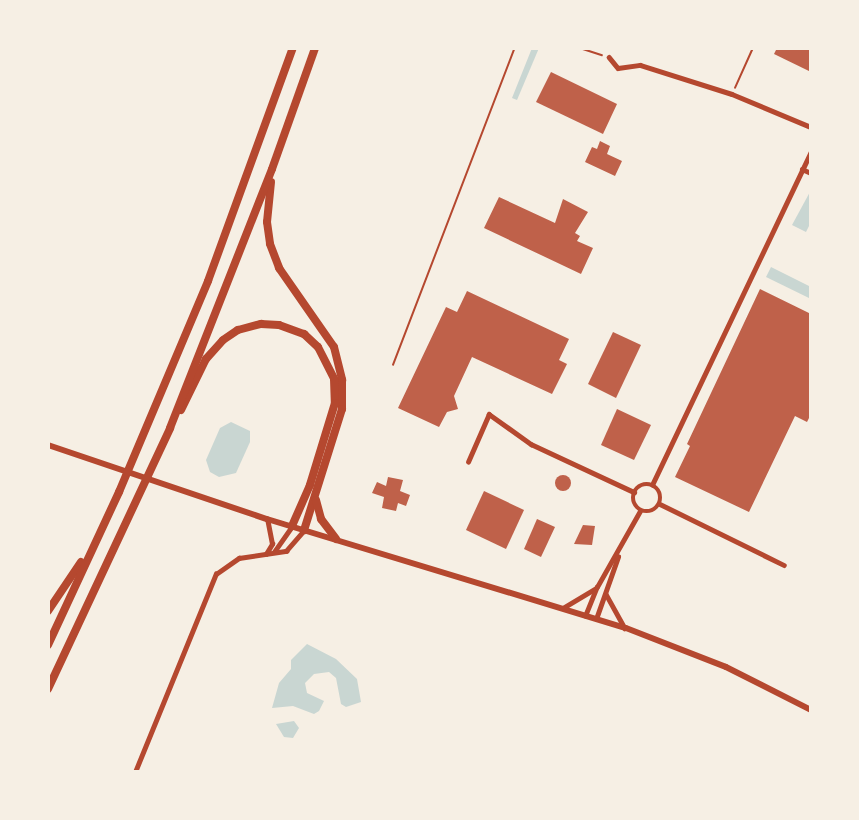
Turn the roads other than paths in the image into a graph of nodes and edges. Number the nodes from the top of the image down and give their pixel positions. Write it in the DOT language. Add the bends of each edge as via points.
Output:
graph roads {
  1 [pos="293,48"];
  2 [pos="315,48"];
  3 [pos="609,57"];
  4 [pos="811,127"];
  5 [pos="811,151"];
  6 [pos="272,169"];
  7 [pos="802,170"];
  8 [pos="811,173"];
  9 [pos="170,428"];
  10 [pos="48,445"];
  11 [pos="468,462"];
  12 [pos="652,485"];
  13 [pos="634,492"];
  14 [pos="315,495"];
  15 [pos="660,504"];
  16 [pos="640,511"];
  17 [pos="267,519"];
  18 [pos="292,526"];
  19 [pos="304,530"];
  20 [pos="336,539"];
  21 [pos="94,545"];
  22 [pos="621,550"];
  23 [pos="274,552"];
  24 [pos="266,554"];
  25 [pos="784,564"];
  26 [pos="597,587"];
  27 [pos="606,594"];
  28 [pos="562,608"];
  29 [pos="48,611"];
  30 [pos="585,616"];
  31 [pos="596,619"];
  32 [pos="626,628"];
  33 [pos="48,645"];
  34 [pos="48,689"];
  35 [pos="811,708"];
  36 [pos="135,772"];
  1 -- 21 [label="highway" via="208,280"];
  2 -- 6 [label="highway"];
  3 -- 4 [label="street" via="618,68 640,65 732,94"];
  5 -- 7 [label="street"];
  6 -- 9 [label="highway"];
  6 -- 14 [label="highway" via="267,222 270,244 285,278 334,347 342,380 342,410"];
  7 -- 8 [label="street"];
  7 -- 12 [label="street"];
  9 -- 18 [label="highway" via="206,359 231,334 270,324 288,327 311,340 330,367 334,403 310,484"];
  9 -- 34 [label="highway"];
  10 -- 17 [label="main road"];
  11 -- 13 [label="street" via="489,414 531,444"];
  12 -- 13 [label="street" via="642,485"];
  12 -- 15 [label="street" via="660,493"];
  13 -- 16 [label="street" via="633,502"];
  14 -- 19 [label="highway"];
  14 -- 20 [label="highway" via="321,519"];
  15 -- 16 [label="street" via="651,511"];
  15 -- 25 [label="street"];
  16 -- 22 [label="street"];
  17 -- 18 [label="main road"];
  17 -- 24 [label="street" via="273,536"];
  18 -- 19 [label="main road"];
  18 -- 23 [label="street"];
  19 -- 20 [label="main road"];
  19 -- 23 [label="street" via="294,544"];
  20 -- 28 [label="main road"];
  21 -- 29 [label="highway"];
  21 -- 33 [label="highway"];
  22 -- 26 [label="street"];
  22 -- 27 [label="street"];
  23 -- 24 [label="street"];
  24 -- 36 [label="street" via="225,565 211,583"];
  26 -- 28 [label="street"];
  26 -- 30 [label="street"];
  27 -- 31 [label="street"];
  27 -- 32 [label="street"];
  28 -- 30 [label="main road"];
  30 -- 31 [label="main road"];
  31 -- 32 [label="main road"];
  32 -- 35 [label="main road"];
}
